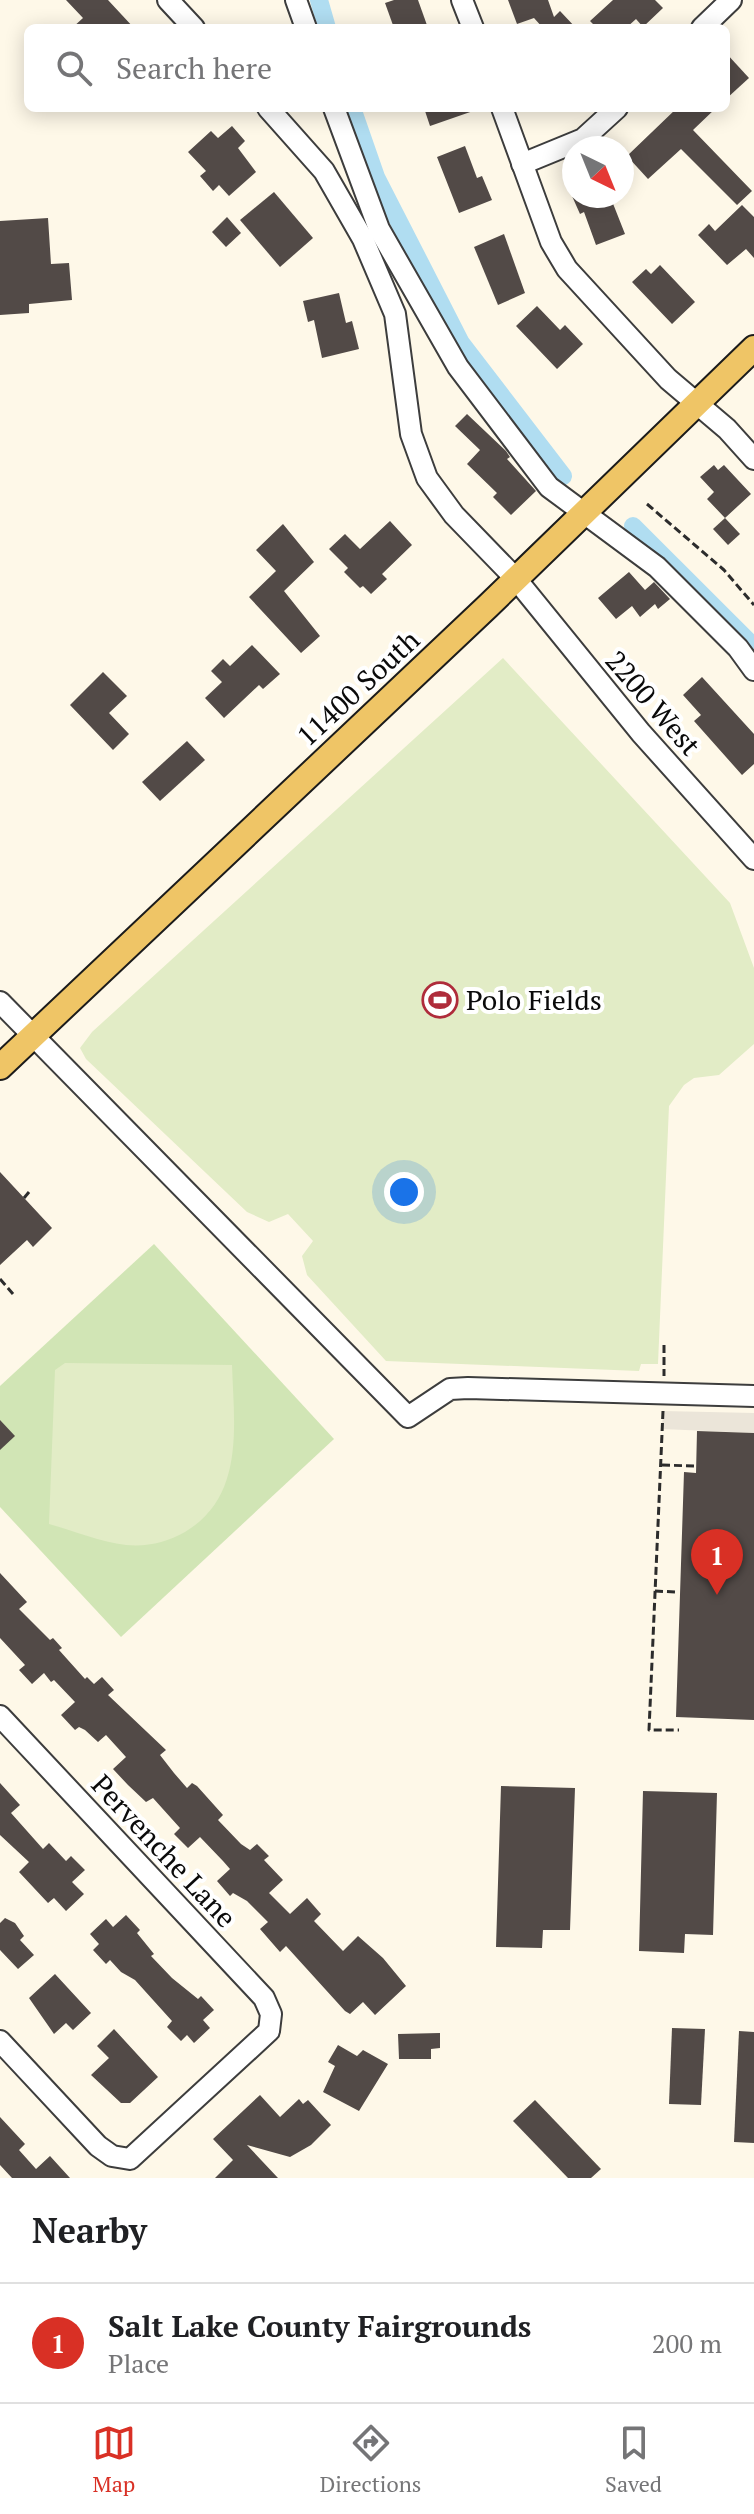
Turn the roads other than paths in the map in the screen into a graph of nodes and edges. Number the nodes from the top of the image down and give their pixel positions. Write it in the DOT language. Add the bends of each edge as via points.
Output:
graph roads {
  1 [pos="168,0"];
  2 [pos="296,0"];
  3 [pos="462,0"];
  4 [pos="731,0"];
  5 [pos="190,24"];
  6 [pos="305,24"];
  7 [pos="471,24"];
  8 [pos="706,24"];
  9 [pos="272,112"];
  10 [pos="335,112"];
  11 [pos="503,112"];
  12 [pos="613,112"];
  13 [pos="522,164"];
  14 [pos="754,348"];
  15 [pos="698,403"];
  16 [pos="754,459"];
  17 [pos="584,513"];
  18 [pos="516,579"];
  19 [pos="754,670"];
  20 [pos="754,859"];
  21 [pos="0,1002"];
  22 [pos="33,1038"];
  23 [pos="0,1067"];
  24 [pos="754,1396"];
  25 [pos="0,1716"];
  26 [pos="0,2041"];
  1 -- 5 [label="street"];
  2 -- 6 [label="street"];
  3 -- 7 [label="street"];
  4 -- 8 [label="street"];
  9 -- 18 [label="street, 2200 West" via="324,171 363,239 395,314 411,434 427,478 454,515"];
  10 -- 17 [label="street" via="379,229 458,367 549,487"];
  11 -- 13 [label="street"];
  12 -- 13 [label="street" via="583,139"];
  13 -- 15 [label="street" via="551,242 567,269 668,379"];
  14 -- 15 [label="main road, 11400 South"];
  15 -- 16 [label="street"];
  15 -- 17 [label="main road, 11400 South"];
  17 -- 18 [label="main road, 11400 South"];
  17 -- 19 [label="street" via="657,567"];
  18 -- 20 [label="street, 2200 West" via="630,721"];
  18 -- 22 [label="main road, 11400 South"];
  21 -- 22 [label="street"];
  22 -- 23 [label="main road, 11400 South"];
  22 -- 24 [label="street" via="408,1417 450,1389"];
  25 -- 26 [label="street, Pervenche Lane" via="264,1998 271,2014 269,2031 130,2159 98,2146"];
}
